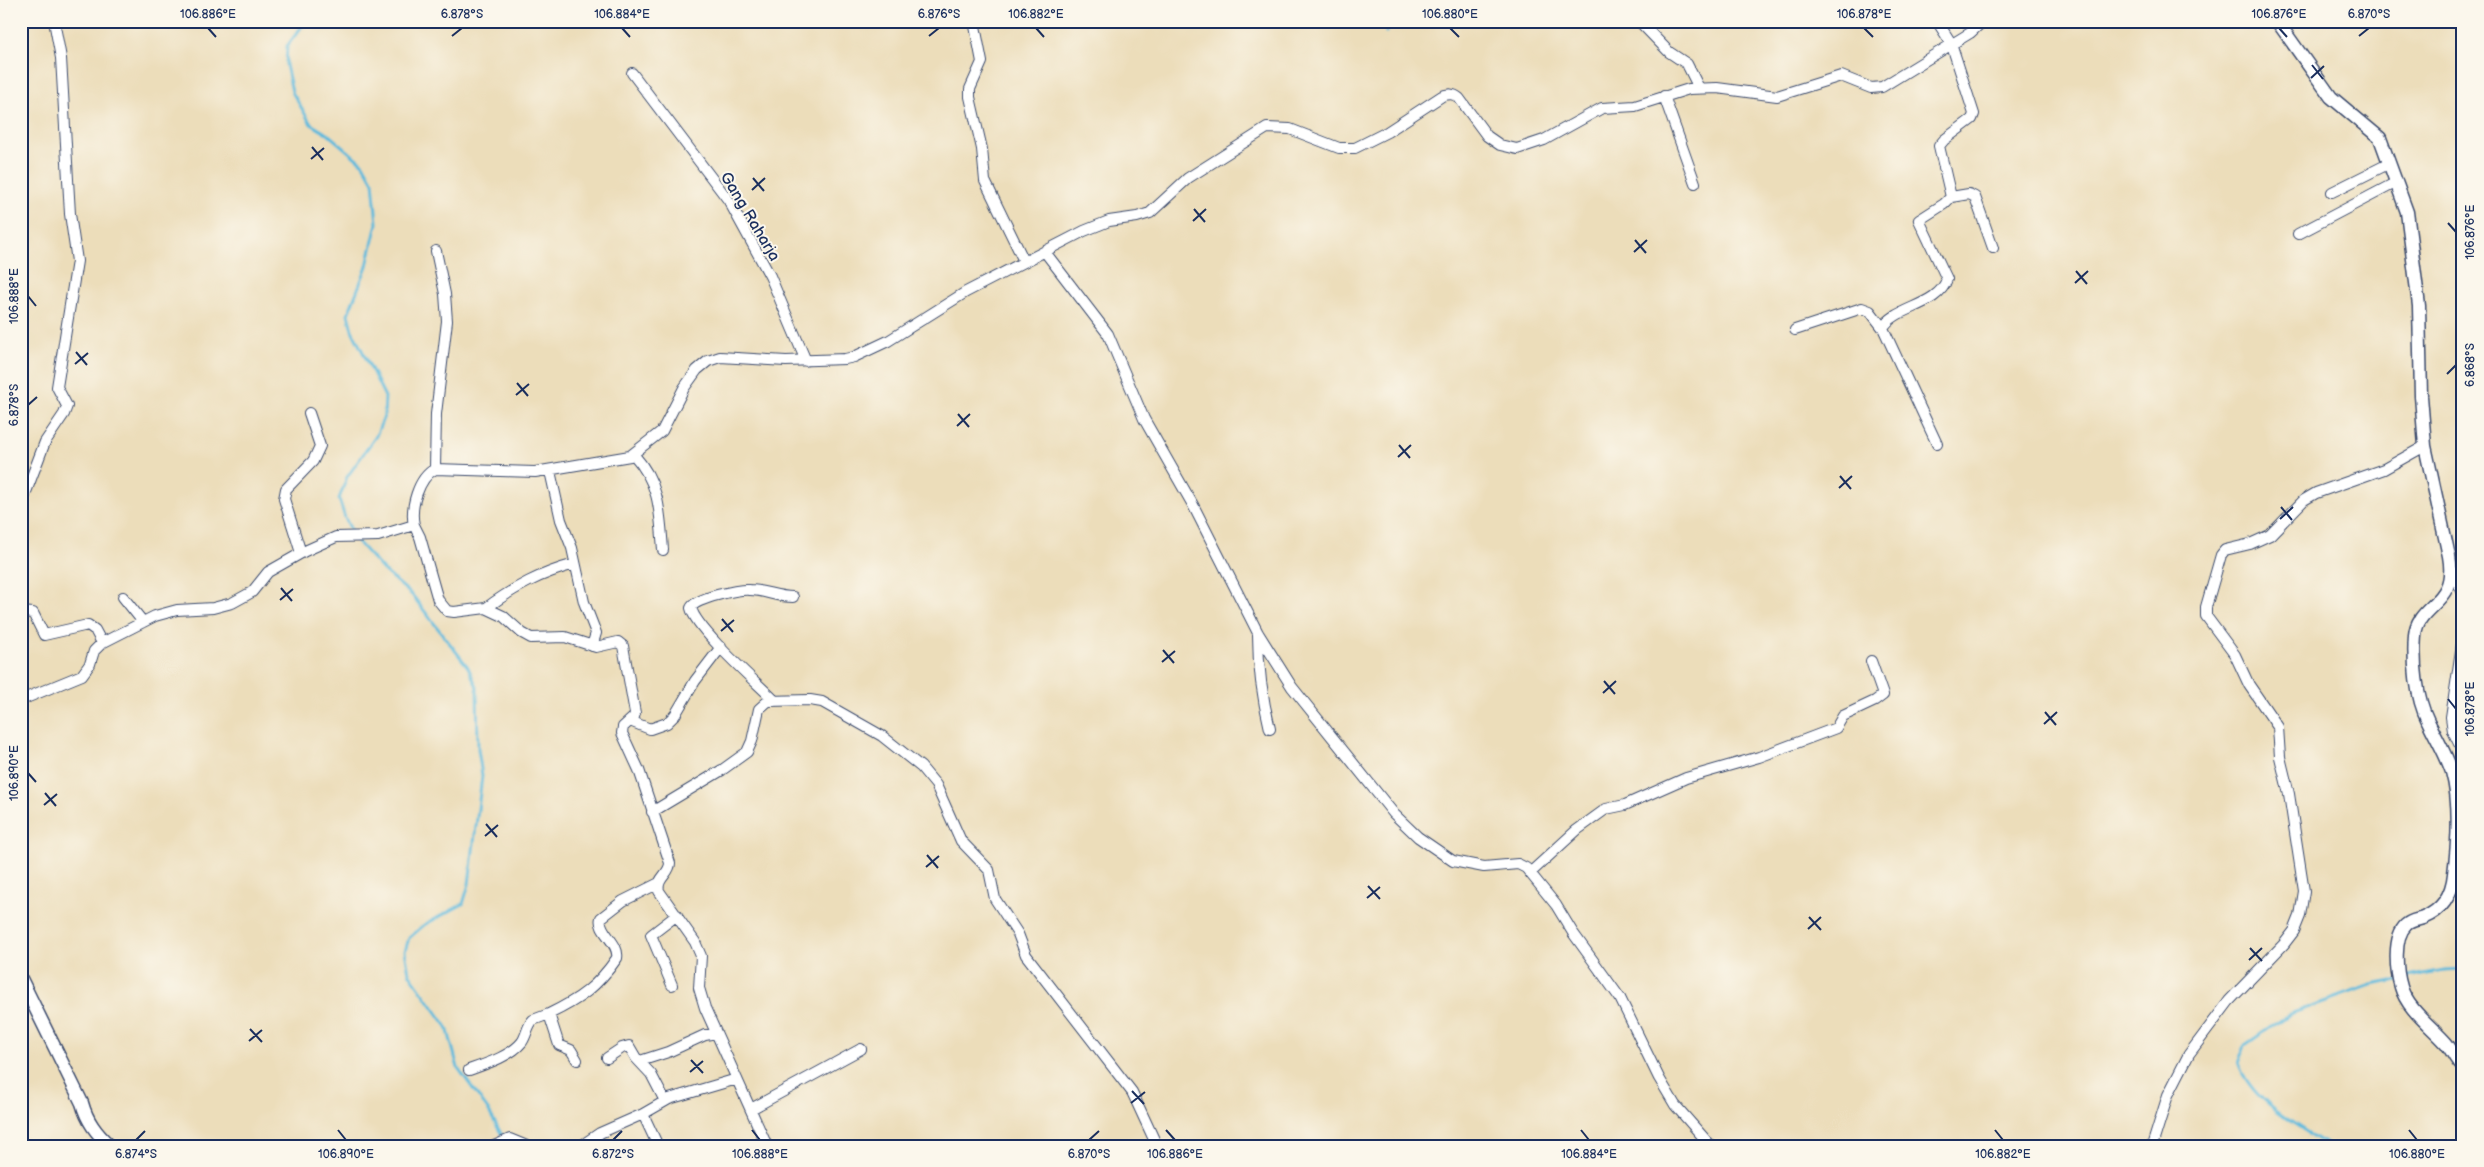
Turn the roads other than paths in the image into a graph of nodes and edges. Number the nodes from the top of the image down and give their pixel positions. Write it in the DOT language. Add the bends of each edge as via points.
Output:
graph roads {
  1 [pos="54,21"];
  2 [pos="974,21"];
  3 [pos="1639,21"];
  4 [pos="1937,21"];
  5 [pos="1983,21"];
  6 [pos="2277,21"];
  7 [pos="1952,43"];
  8 [pos="632,73"];
  9 [pos="1699,88"];
  10 [pos="1664,96"];
  11 [pos="2388,164"];
  12 [pos="1695,183"];
  13 [pos="2395,183"];
  14 [pos="2332,192"];
  15 [pos="1951,197"];
  16 [pos="2298,234"];
  17 [pos="1993,248"];
  18 [pos="436,251"];
  19 [pos="1045,252"];
  20 [pos="1024,262"];
  21 [pos="1882,328"];
  22 [pos="1795,330"];
  23 [pos="806,361"];
  24 [pos="310,413"];
  25 [pos="1937,444"];
  26 [pos="2425,446"];
  27 [pos="634,455"];
  28 [pos="435,469"];
  29 [pos="550,471"];
  30 [pos="21,505"];
  31 [pos="414,525"];
  32 [pos="663,550"];
  33 [pos="301,553"];
  34 [pos="575,564"];
  35 [pos="2451,568"];
  36 [pos="2463,594"];
  37 [pos="123,596"];
  38 [pos="793,597"];
  39 [pos="486,608"];
  40 [pos="21,612"];
  41 [pos="143,622"];
  42 [pos="1258,633"];
  43 [pos="2463,637"];
  44 [pos="102,643"];
  45 [pos="592,646"];
  46 [pos="722,646"];
  47 [pos="1871,661"];
  48 [pos="773,699"];
  49 [pos="21,700"];
  50 [pos="630,721"];
  51 [pos="1270,729"];
  52 [pos="2463,752"];
  53 [pos="652,812"];
  54 [pos="2460,830"];
  55 [pos="1530,873"];
  56 [pos="659,882"];
  57 [pos="678,915"];
  58 [pos="21,979"];
  59 [pos="672,985"];
  60 [pos="549,1014"];
  61 [pos="716,1033"];
  62 [pos="861,1049"];
  63 [pos="607,1058"];
  64 [pos="577,1060"];
  65 [pos="640,1061"];
  66 [pos="2463,1067"];
  67 [pos="469,1070"];
  68 [pos="738,1079"];
  69 [pos="665,1101"];
  70 [pos="751,1108"];
  71 [pos="643,1114"];
  72 [pos="103,1143"];
  73 [pos="494,1146"];
  74 [pos="527,1146"];
  75 [pos="581,1146"];
  76 [pos="658,1146"];
  77 [pos="767,1146"];
  78 [pos="1157,1146"];
  79 [pos="1710,1146"];
  80 [pos="2152,1146"];
  1 -- 30 [label="street" via="61,58 69,205 77,261 57,388 67,406 45,442"];
  2 -- 20 [label="street" via="982,62 970,97 982,150 984,181"];
  3 -- 9 [label="street" via="1669,52 1687,64"];
  4 -- 7 [label="street"];
  5 -- 7 [label="street"];
  6 -- 11 [label="street" via="2331,97 2377,135"];
  7 -- 9 [label="street" via="1876,88 1841,76 1777,96"];
  7 -- 15 [label="street" via="1974,114 1939,146"];
  8 -- 23 [label="street, Gang Raharja" via="729,201 770,276"];
  9 -- 10 [label="street"];
  10 -- 12 [label="street"];
  10 -- 19 [label="street" via="1635,106 1602,108 1544,140 1517,149 1493,141 1454,94 1442,96 1388,132 1355,148 1339,148 1290,129 1267,128 1188,178 1150,213 1103,223"];
  11 -- 13 [label="street"];
  11 -- 14 [label="street"];
  13 -- 16 [label="street"];
  13 -- 26 [label="street" via="2409,222 2419,298"];
  15 -- 17 [label="street" via="1969,194 1975,197"];
  15 -- 21 [label="street" via="1922,216 1918,223 1944,271 1945,285 1934,296"];
  18 -- 28 [label="street" via="447,321 436,414"];
  19 -- 20 [label="street"];
  19 -- 42 [label="street" via="1108,334 1144,419 1193,505"];
  20 -- 23 [label="street" via="966,292 866,352 845,359"];
  21 -- 22 [label="street" via="1870,311 1862,308"];
  21 -- 25 [label="street"];
  23 -- 27 [label="street" via="731,356 708,361 684,388 662,431"];
  24 -- 33 [label="street" via="320,446 313,460 286,489 284,499"];
  26 -- 35 [label="street"];
  26 -- 80 [label="street" via="2384,469 2310,496 2270,535 2225,550 2221,555 2206,616 2235,655 2249,686 2278,727 2281,764 2289,794 2304,891 2294,931 2229,1001 2189,1054 2168,1094"];
  27 -- 29 [label="street"];
  27 -- 32 [label="street" via="649,473 655,488"];
  28 -- 29 [label="street"];
  28 -- 31 [label="street" via="426,476 418,492 413,509"];
  29 -- 34 [label="street"];
  31 -- 33 [label="street" via="378,536 336,537"];
  31 -- 39 [label="street" via="443,608 454,612"];
  33 -- 41 [label="street" via="268,572 252,592 232,603 213,608 177,610"];
  34 -- 39 [label="street" via="528,580"];
  34 -- 45 [label="street" via="596,633"];
  35 -- 36 [label="street"];
  35 -- 54 [label="street" via="2446,592 2418,624 2415,641 2422,706 2446,755 2455,786"];
  37 -- 41 [label="street"];
  38 -- 46 [label="street" via="750,590 694,603 691,608 693,615"];
  39 -- 45 [label="street" via="503,616 526,636 565,637"];
  40 -- 44 [label="street" via="33,613 44,636 88,625"];
  41 -- 44 [label="street"];
  42 -- 51 [label="street" via="1263,703"];
  42 -- 55 [label="street" via="1275,663 1311,712 1394,814 1418,837 1453,861 1484,867 1518,864"];
  43 -- 52 [label="street" via="2451,717"];
  44 -- 49 [label="street" via="82,675"];
  45 -- 50 [label="street" via="618,642 623,646 635,708"];
  46 -- 48 [label="street"];
  46 -- 50 [label="street" via="668,723 650,729"];
  47 -- 55 [label="street" via="1882,695 1843,716 1836,728 1759,757 1686,778 1601,811"];
  48 -- 53 [label="street" via="759,709 750,748 741,758"];
  48 -- 78 [label="street" via="822,702 882,736 930,775 961,841 989,870 995,898 1031,962 1132,1092"];
  50 -- 53 [label="street" via="622,733 639,770"];
  53 -- 56 [label="street" via="670,863 668,872"];
  54 -- 66 [label="street" via="2450,895 2436,911 2407,924 2397,952 2401,988 2413,1008 2446,1043"];
  55 -- 79 [label="street" via="1620,998 1674,1105"];
  56 -- 57 [label="street" via="659,891"];
  56 -- 60 [label="street" via="623,901 601,918 601,925 616,947 617,958 589,992"];
  57 -- 59 [label="street" via="651,935"];
  57 -- 61 [label="street" via="701,956 699,988"];
  58 -- 72 [label="street" via="86,1116"];
  60 -- 64 [label="street" via="559,1045 571,1050"];
  60 -- 67 [label="street" via="533,1020 521,1044 487,1064"];
  61 -- 65 [label="street"];
  61 -- 68 [label="street"];
  62 -- 70 [label="street"];
  63 -- 65 [label="street" via="628,1045"];
  65 -- 69 [label="street" via="652,1074"];
  68 -- 69 [label="street"];
  68 -- 70 [label="street"];
  69 -- 71 [label="street"];
  70 -- 77 [label="street"];
  71 -- 75 [label="street" via="600,1133"];
  71 -- 76 [label="street"];
  73 -- 74 [label="street" via="510,1139"];
}
